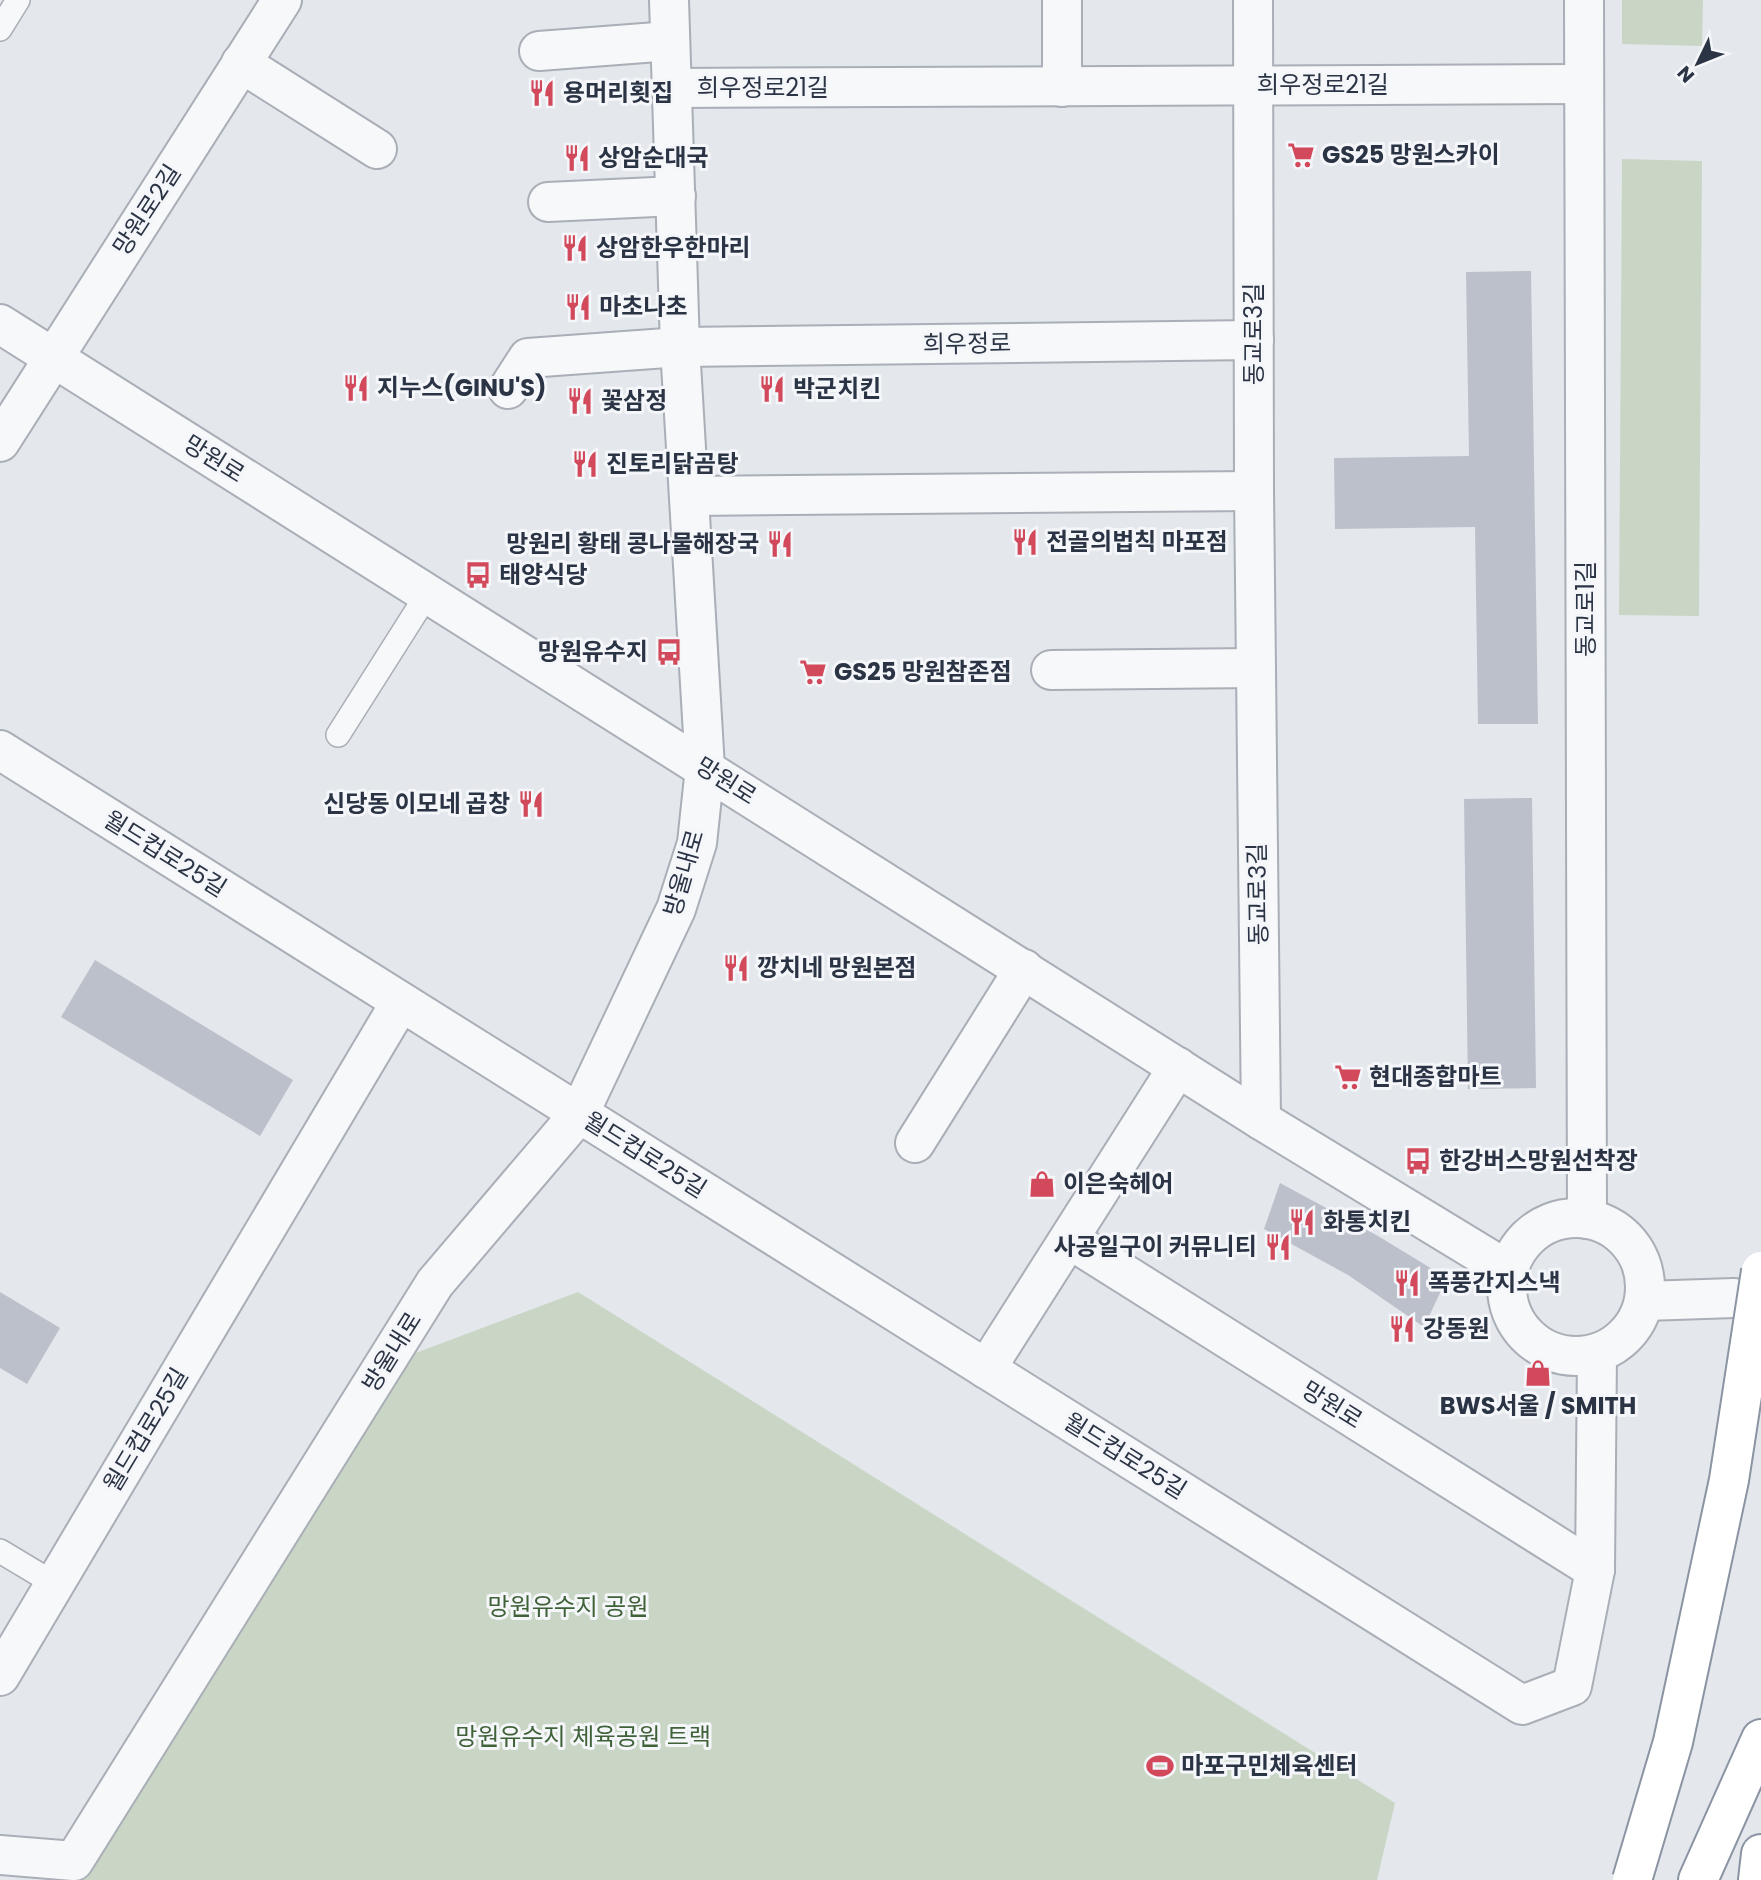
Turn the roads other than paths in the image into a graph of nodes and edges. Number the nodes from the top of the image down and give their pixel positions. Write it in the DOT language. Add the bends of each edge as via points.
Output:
graph roads {
  1 [pos="19,0"];
  2 [pos="282,0"];
  3 [pos="669,0"];
  4 [pos="1062,0"];
  5 [pos="1253,0"];
  6 [pos="1584,0"];
  7 [pos="0,29"];
  8 [pos="670,41"];
  9 [pos="539,51"];
  10 [pos="241,63"];
  11 [pos="1584,84"];
  12 [pos="1253,85"];
  13 [pos="1062,87"];
  14 [pos="673,88"];
  15 [pos="377,149"];
  16 [pos="676,196"];
  17 [pos="548,202"];
  18 [pos="0,324"];
  19 [pos="1254,340"];
  20 [pos="680,347"];
  21 [pos="53,357"];
  22 [pos="508,389"];
  23 [pos="0,442"];
  24 [pos="1254,491"];
  25 [pos="690,496"];
  26 [pos="428,593"];
  27 [pos="1256,668"];
  28 [pos="1051,670"];
  29 [pos="338,735"];
  30 [pos="0,750"];
  31 [pos="705,768"];
  32 [pos="1024,969"];
  33 [pos="400,1003"];
  34 [pos="1178,1068"];
  35 [pos="579,1114"];
  36 [pos="1261,1120"];
  37 [pos="915,1143"];
  38 [pos="1587,1219"];
  39 [pos="1069,1239"];
  40 [pos="1509,1270"];
  41 [pos="1761,1270"];
  42 [pos="1734,1298"];
  43 [pos="1645,1301"];
  44 [pos="1597,1354"];
  45 [pos="986,1369"];
  46 [pos="0,1551"];
  47 [pos="1595,1570"];
  48 [pos="55,1584"];
  49 [pos="0,1676"];
  50 [pos="1761,1739"];
  51 [pos="1761,1854"];
  52 [pos="0,1855"];
  53 [pos="1632,1880"];
  54 [pos="1698,1880"];
  55 [pos="1758,1880"];
  1 -- 7 [label="lane"];
  2 -- 10 [label="street, 망원로2길"];
  3 -- 8 [label="street"];
  4 -- 13 [label="street"];
  5 -- 12 [label="street, 동교로3길"];
  6 -- 11 [label="street, 동교로1길"];
  8 -- 9 [label="street"];
  8 -- 14 [label="street"];
  10 -- 15 [label="street"];
  10 -- 21 [label="street, 망원로2길"];
  11 -- 12 [label="street, 희우정로21길"];
  11 -- 38 [label="street, 동교로1길"];
  12 -- 13 [label="street, 희우정로21길"];
  12 -- 19 [label="street, 동교로3길"];
  13 -- 14 [label="street, 희우정로21길"];
  14 -- 16 [label="street"];
  16 -- 17 [label="street"];
  16 -- 20 [label="street"];
  18 -- 21 [label="street, 망원로"];
  19 -- 20 [label="street, 희우정로"];
  19 -- 24 [label="street, 동교로3길"];
  20 -- 22 [label="street, 희우정로" via="528,358"];
  20 -- 25 [label="street"];
  21 -- 23 [label="street, 망원로2길"];
  21 -- 26 [label="street, 망원로"];
  24 -- 25 [label="street"];
  24 -- 27 [label="street, 동교로3길"];
  25 -- 31 [label="street"];
  26 -- 29 [label="lane"];
  26 -- 31 [label="street, 망원로"];
  27 -- 28 [label="street"];
  27 -- 36 [label="street, 동교로3길"];
  30 -- 33 [label="street, 월드컵로25길"];
  31 -- 32 [label="street, 망원로"];
  31 -- 35 [label="street, 방울내로" via="697,843 676,909"];
  32 -- 34 [label="street, 망원로"];
  32 -- 37 [label="street"];
  33 -- 35 [label="street, 월드컵로25길"];
  33 -- 48 [label="street, 월드컵로25길"];
  34 -- 36 [label="street, 망원로"];
  34 -- 39 [label="street"];
  35 -- 45 [label="street, 월드컵로25길"];
  35 -- 52 [label="street, 방울내로" via="435,1283 74,1861"];
  36 -- 40 [label="street, 망원로"];
  38 -- 40 [label="street" via="1557,1221 1530,1235"];
  38 -- 43 [label="street" via="1608,1225 1627,1239 1639,1257"];
  39 -- 45 [label="street"];
  39 -- 47 [label="street, 망원로"];
  40 -- 44 [label="street" via="1511,1312 1537,1345 1556,1354"];
  41 -- 53 [label="highway, bridge" via="1729,1480 1672,1742"];
  42 -- 43 [label="street"];
  43 -- 44 [label="street" via="1629,1334"];
  44 -- 47 [label="street, 월드컵로25길"];
  45 -- 47 [label="street, 월드컵로25길" via="1522,1705 1572,1686"];
  46 -- 48 [label="lane"];
  48 -- 49 [label="street, 월드컵로25길"];
  50 -- 54 [label="highway"];
  51 -- 55 [label="highway"];
}
